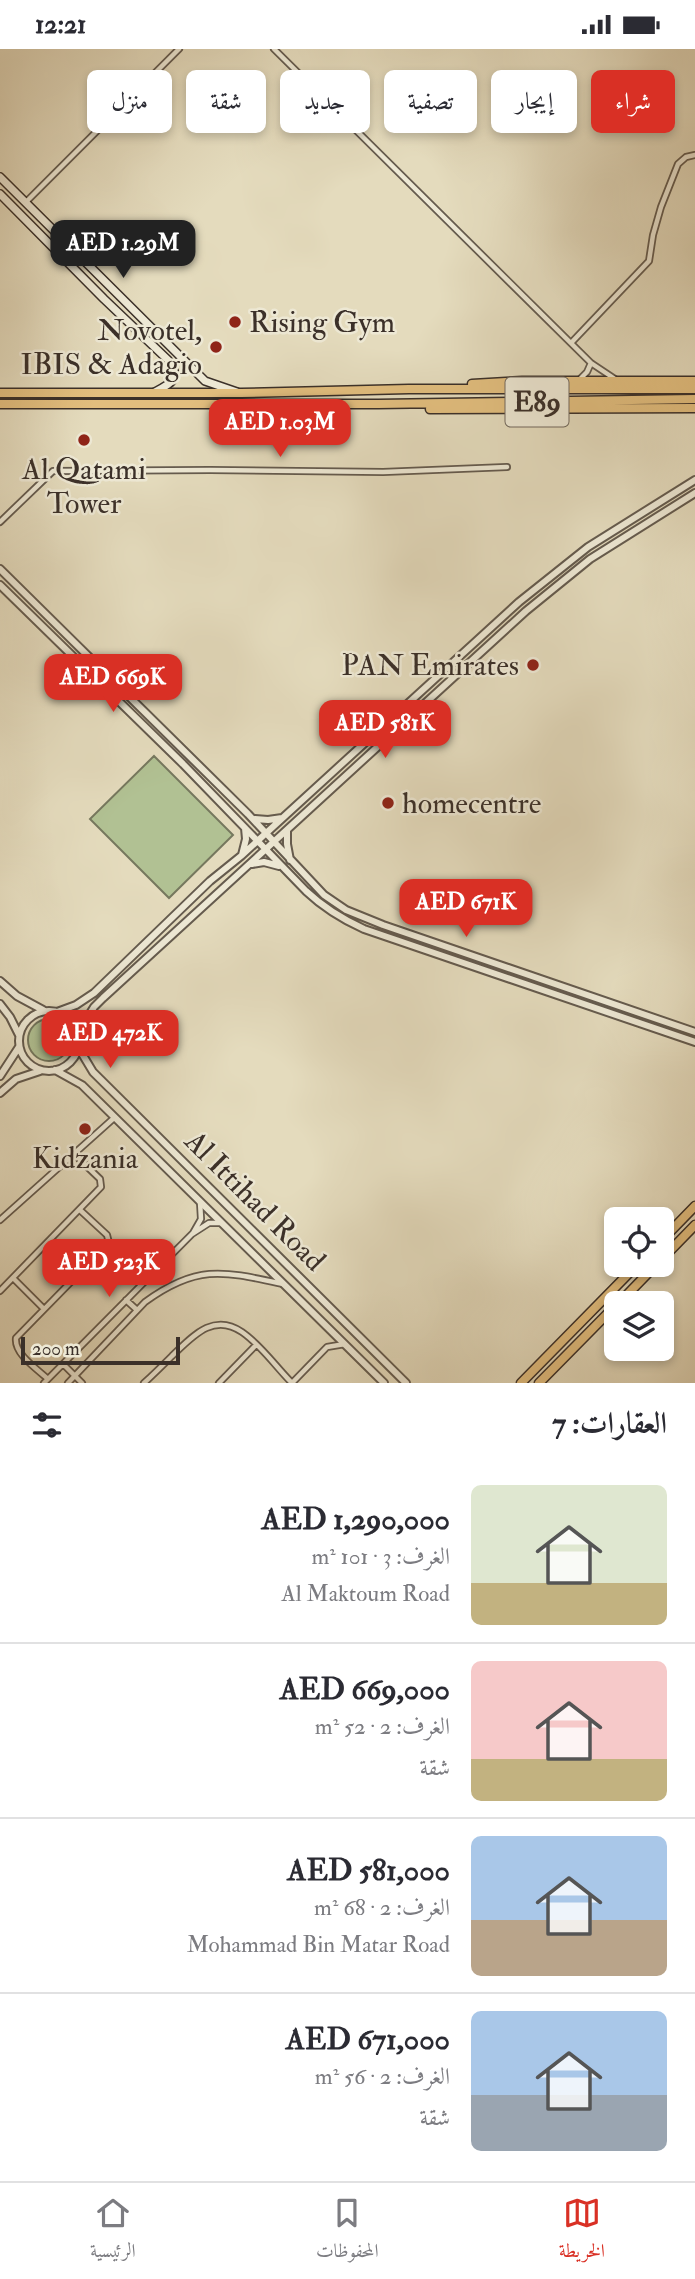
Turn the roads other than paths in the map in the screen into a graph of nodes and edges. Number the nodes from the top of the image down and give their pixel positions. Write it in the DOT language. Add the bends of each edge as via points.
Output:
graph roads {
  1 [pos="179,49"];
  2 [pos="274,49"];
  3 [pos="695,155"];
  4 [pos="3,180"];
  5 [pos="0,194"];
  6 [pos="26,202"];
  7 [pos="571,342"];
  8 [pos="170,346"];
  9 [pos="159,350"];
  10 [pos="592,363"];
  11 [pos="576,381"];
  12 [pos="622,381"];
  13 [pos="695,381"];
  14 [pos="410,389"];
  15 [pos="695,389"];
  16 [pos="153,393"];
  17 [pos="241,393"];
  18 [pos="0,395"];
  19 [pos="695,399"];
  20 [pos="0,404"];
  21 [pos="379,404"];
  22 [pos="693,409"];
  23 [pos="507,467"];
  24 [pos="695,480"];
  25 [pos="695,493"];
  26 [pos="0,522"];
  27 [pos="0,569"];
  28 [pos="0,585"];
  29 [pos="39,607"];
  30 [pos="28,611"];
  31 [pos="107,674"];
  32 [pos="94,676"];
  33 [pos="196,763"];
  34 [pos="185,766"];
  35 [pos="284,817"];
  36 [pos="253,819"];
  37 [pos="244,826"];
  38 [pos="287,831"];
  39 [pos="266,833"];
  40 [pos="258,841"];
  41 [pos="274,842"];
  42 [pos="266,851"];
  43 [pos="241,856"];
  44 [pos="291,862"];
  45 [pos="250,864"];
  46 [pos="283,868"];
  47 [pos="0,981"];
  48 [pos="0,1004"];
  49 [pos="45,1011"];
  50 [pos="57,1012"];
  51 [pos="695,1032"];
  52 [pos="78,1033"];
  53 [pos="19,1035"];
  54 [pos="695,1042"];
  55 [pos="19,1047"];
  56 [pos="78,1047"];
  57 [pos="44,1070"];
  58 [pos="55,1070"];
  59 [pos="0,1076"];
  60 [pos="0,1093"];
  61 [pos="114,1118"];
  62 [pos="74,1154"];
  63 [pos="200,1201"];
  64 [pos="695,1206"];
  65 [pos="80,1210"];
  66 [pos="0,1220"];
  67 [pos="222,1223"];
  68 [pos="695,1226"];
  69 [pos="674,1228"];
  70 [pos="192,1234"];
  71 [pos="674,1247"];
  72 [pos="263,1264"];
  73 [pos="625,1277"];
  74 [pos="644,1277"];
  75 [pos="13,1278"];
  76 [pos="258,1279"];
  77 [pos="284,1284"];
  78 [pos="0,1291"];
  79 [pos="631,1291"];
  80 [pos="126,1300"];
  81 [pos="43,1308"];
  82 [pos="137,1310"];
  83 [pos="604,1318"];
  84 [pos="329,1339"];
  85 [pos="345,1344"];
  86 [pos="256,1345"];
  87 [pos="63,1364"];
  88 [pos="75,1375"];
  89 [pos="46,1381"];
  90 [pos="68,1383"];
  91 [pos="82,1383"];
  92 [pos="144,1383"];
  93 [pos="219,1383"];
  94 [pos="384,1383"];
  95 [pos="407,1383"];
  96 [pos="521,1383"];
  97 [pos="539,1383"];
  1 -- 6 [label="street"];
  2 -- 7 [label="street"];
  3 -- 7 [label="street" via="678,164 661,207 649,261"];
  4 -- 6 [label="main road"];
  5 -- 9 [label="main road"];
  6 -- 8 [label="main road"];
  7 -- 10 [label="street"];
  8 -- 9 [label="main road" via="167,351"];
  8 -- 17 [label="main road" via="205,381"];
  9 -- 16 [label="main road" via="175,375 170,385"];
  10 -- 11 [label="street"];
  10 -- 12 [label="street"];
  11 -- 12 [label="main road"];
  11 -- 14 [label="main road"];
  12 -- 13 [label="main road"];
  14 -- 15 [label="main road, E89"];
  14 -- 17 [label="main road, E89"];
  16 -- 17 [label="main road, E89"];
  16 -- 18 [label="main road, E89"];
  19 -- 21 [label="main road, E89"];
  20 -- 21 [label="main road, E89"];
  21 -- 22 [label="main road" via="422,409"];
  23 -- 26 [label="street" via="383,472 53,471"];
  24 -- 35 [label="street" via="588,547 519,602"];
  25 -- 38 [label="street" via="590,559 526,611"];
  27 -- 29 [label="street"];
  28 -- 30 [label="street"];
  29 -- 30 [label="street"];
  29 -- 31 [label="street"];
  30 -- 32 [label="street"];
  31 -- 32 [label="street" via="97,670"];
  31 -- 33 [label="street"];
  32 -- 34 [label="street"];
  33 -- 34 [label="street" via="194,768"];
  33 -- 36 [label="street"];
  34 -- 37 [label="street"];
  35 -- 36 [label="street"];
  35 -- 39 [label="street"];
  36 -- 39 [label="street"];
  37 -- 40 [label="street"];
  37 -- 43 [label="street"];
  38 -- 41 [label="street"];
  38 -- 44 [label="street"];
  39 -- 40 [label="street"];
  39 -- 41 [label="street"];
  40 -- 42 [label="street"];
  40 -- 43 [label="street"];
  41 -- 42 [label="street"];
  41 -- 44 [label="street"];
  42 -- 45 [label="street"];
  42 -- 46 [label="street"];
  43 -- 50 [label="street" via="94,993"];
  44 -- 51 [label="street" via="346,910"];
  45 -- 46 [label="street" via="264,862"];
  45 -- 52 [label="street" via="103,998"];
  46 -- 54 [label="street" via="321,905 364,929"];
  47 -- 49 [label="street" via="16,996"];
  48 -- 53 [label="street"];
  49 -- 50 [label="street"];
  49 -- 53 [label="street" via="28,1019"];
  50 -- 52 [label="street" via="72,1022"];
  52 -- 56 [label="street"];
  53 -- 55 [label="street"];
  55 -- 57 [label="street" via="25,1060"];
  55 -- 59 [label="street"];
  56 -- 58 [label="street" via="67,1064"];
  56 -- 95 [label="street, Al Ittihad Road" via="93,1072"];
  57 -- 58 [label="street"];
  57 -- 60 [label="street" via="25,1074"];
  58 -- 61 [label="street, Al Ittihad Road" via="82,1085"];
  61 -- 62 [label="street"];
  61 -- 63 [label="street, Al Ittihad Road"];
  62 -- 65 [label="street" via="101,1183"];
  62 -- 66 [label="street"];
  63 -- 67 [label="street, Al Ittihad Road"];
  63 -- 70 [label="street" via="201,1219"];
  64 -- 69 [label="main road"];
  65 -- 75 [label="street"];
  65 -- 81 [label="street" via="107,1235 109,1243"];
  67 -- 70 [label="street" via="209,1223"];
  67 -- 72 [label="street, Al Ittihad Road"];
  68 -- 71 [label="main road"];
  70 -- 80 [label="street"];
  72 -- 76 [label="street"];
  72 -- 77 [label="street, Al Ittihad Road"];
  73 -- 96 [label="main road"];
  74 -- 79 [label="main road"];
  75 -- 78 [label="street"];
  75 -- 81 [label="street"];
  76 -- 77 [label="street"];
  76 -- 82 [label="street" via="219,1273 191,1276 159,1291"];
  77 -- 84 [label="street, Al Ittihad Road"];
  80 -- 82 [label="street"];
  80 -- 87 [label="street"];
  81 -- 89 [label="street" via="16,1338 15,1346"];
  82 -- 88 [label="street"];
  83 -- 97 [label="main road"];
  84 -- 85 [label="street, Al Ittihad Road"];
  84 -- 85 [label="street"];
  84 -- 86 [label="street" via="292,1383"];
  85 -- 94 [label="street, Al Ittihad Road"];
  86 -- 92 [label="street" via="231,1327 212,1325 192,1336"];
  86 -- 93 [label="street"];
  87 -- 88 [label="street"];
  87 -- 89 [label="street"];
  88 -- 90 [label="street"];
  88 -- 91 [label="street"];
}
